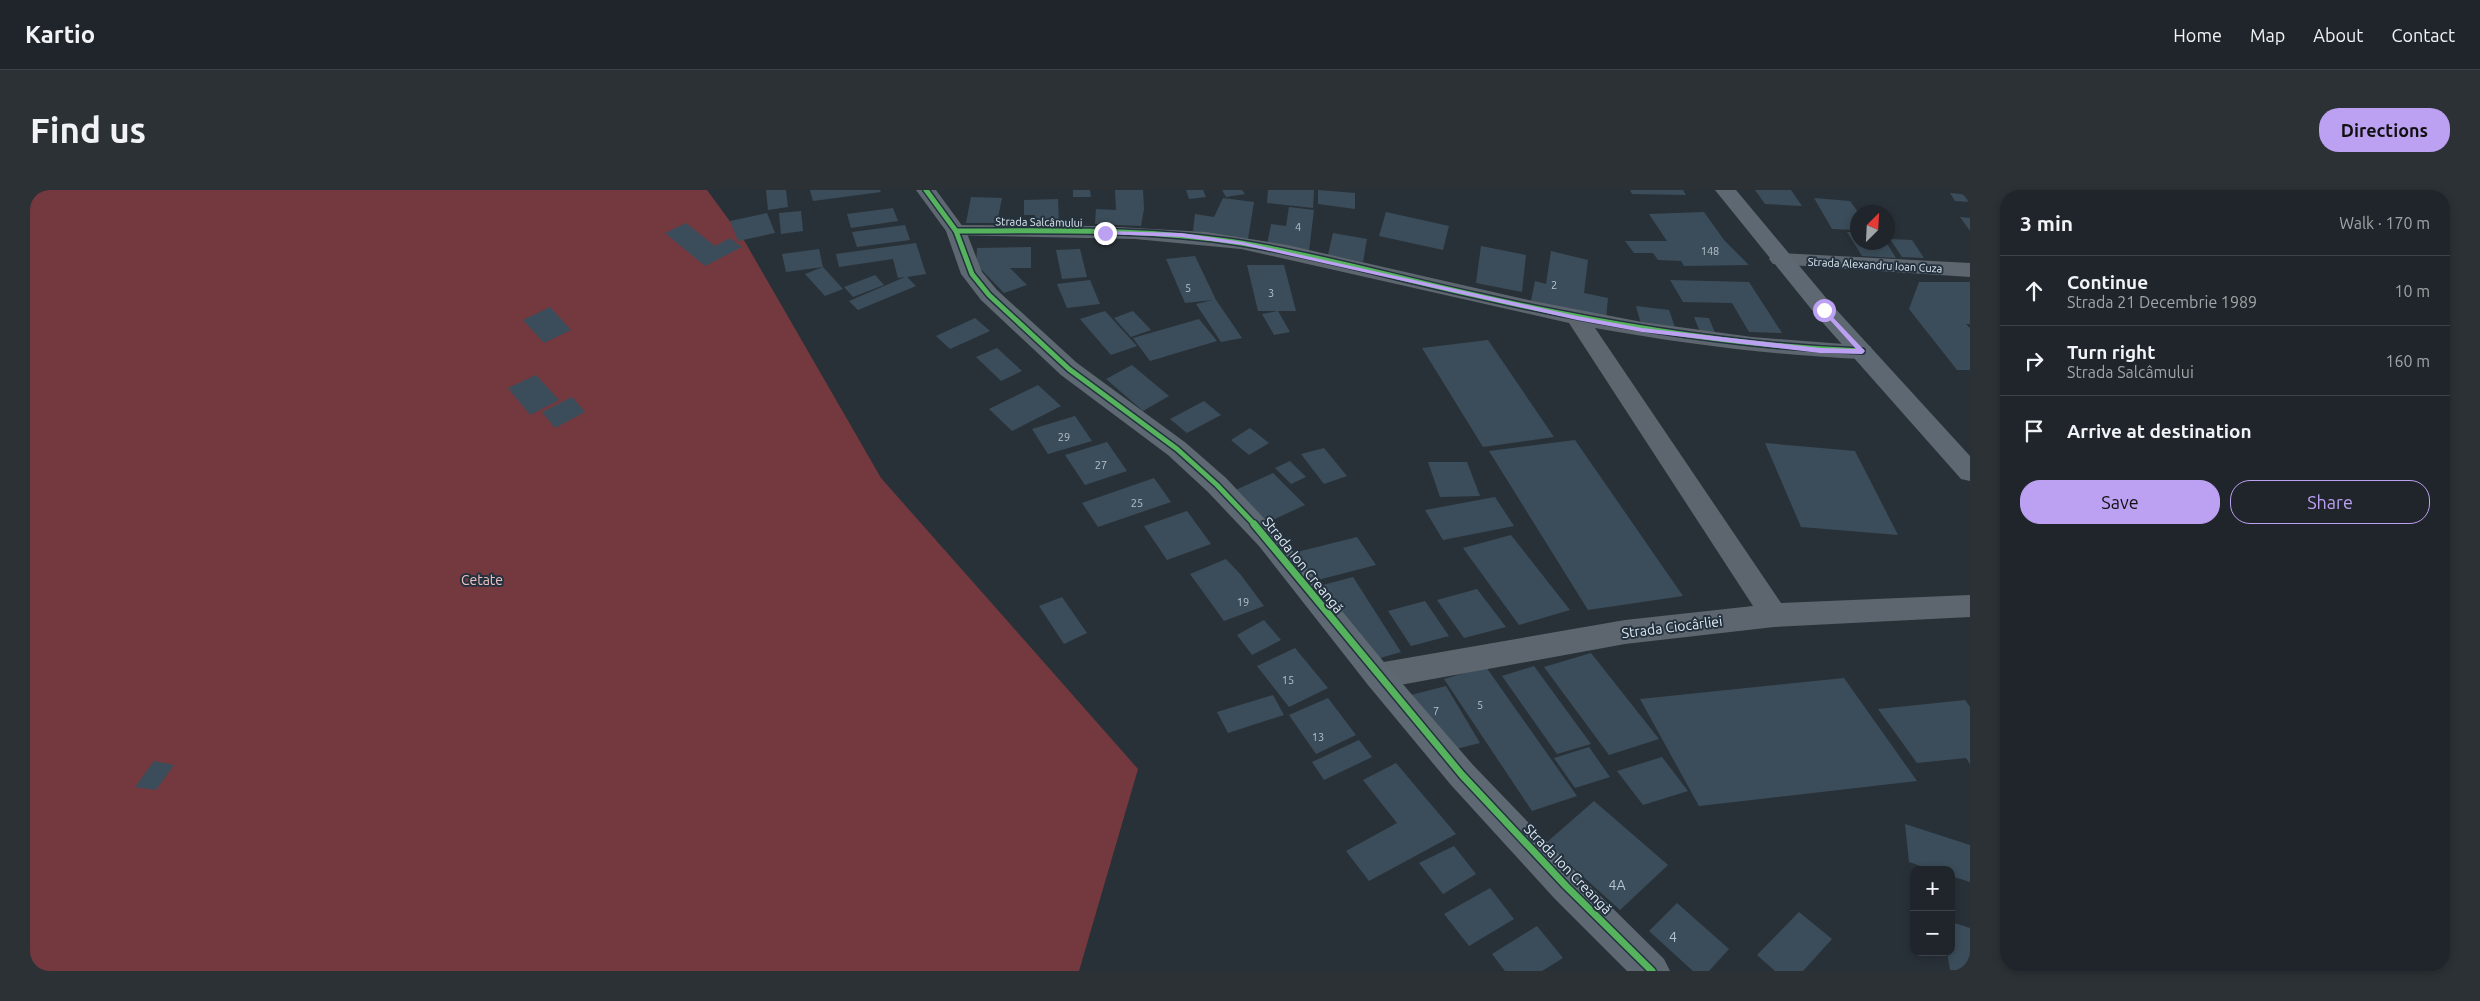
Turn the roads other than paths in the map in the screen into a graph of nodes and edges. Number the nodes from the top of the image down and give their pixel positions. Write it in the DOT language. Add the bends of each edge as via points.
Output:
graph roads {
  1 [pos="926,190"];
  2 [pos="1725,190"];
  3 [pos="956,231"];
  4 [pos="1780,259"];
  5 [pos="1970,270"];
  6 [pos="1577,318"];
  7 [pos="1862,351"];
  8 [pos="1970,472"];
  9 [pos="1970,606"];
  10 [pos="1774,615"];
  11 [pos="1378,676"];
  12 [pos="1652,971"];
  1 -- 3 [label="street, Strada Ion Creangă"];
  2 -- 4 [label="street"];
  3 -- 6 [label="street, Strada Salcâmului" via="1181,235 1243,244"];
  3 -- 11 [label="street, Strada Ion Creangă" via="972,274 989,295 1069,369 1177,449 1217,485 1268,539"];
  4 -- 5 [label="street, Strada Alexandru Ioan Cuza"];
  4 -- 7 [label="street"];
  6 -- 7 [label="street, Strada Salcâmului" via="1741,343 1820,351"];
  6 -- 10 [label="street"];
  7 -- 8 [label="street"];
  9 -- 10 [label="street, Strada Ciocârliei"];
  10 -- 11 [label="street, Strada Ciocârliei" via="1625,632"];
  11 -- 12 [label="street, Strada Ion Creangă" via="1462,775 1566,886"];
}
